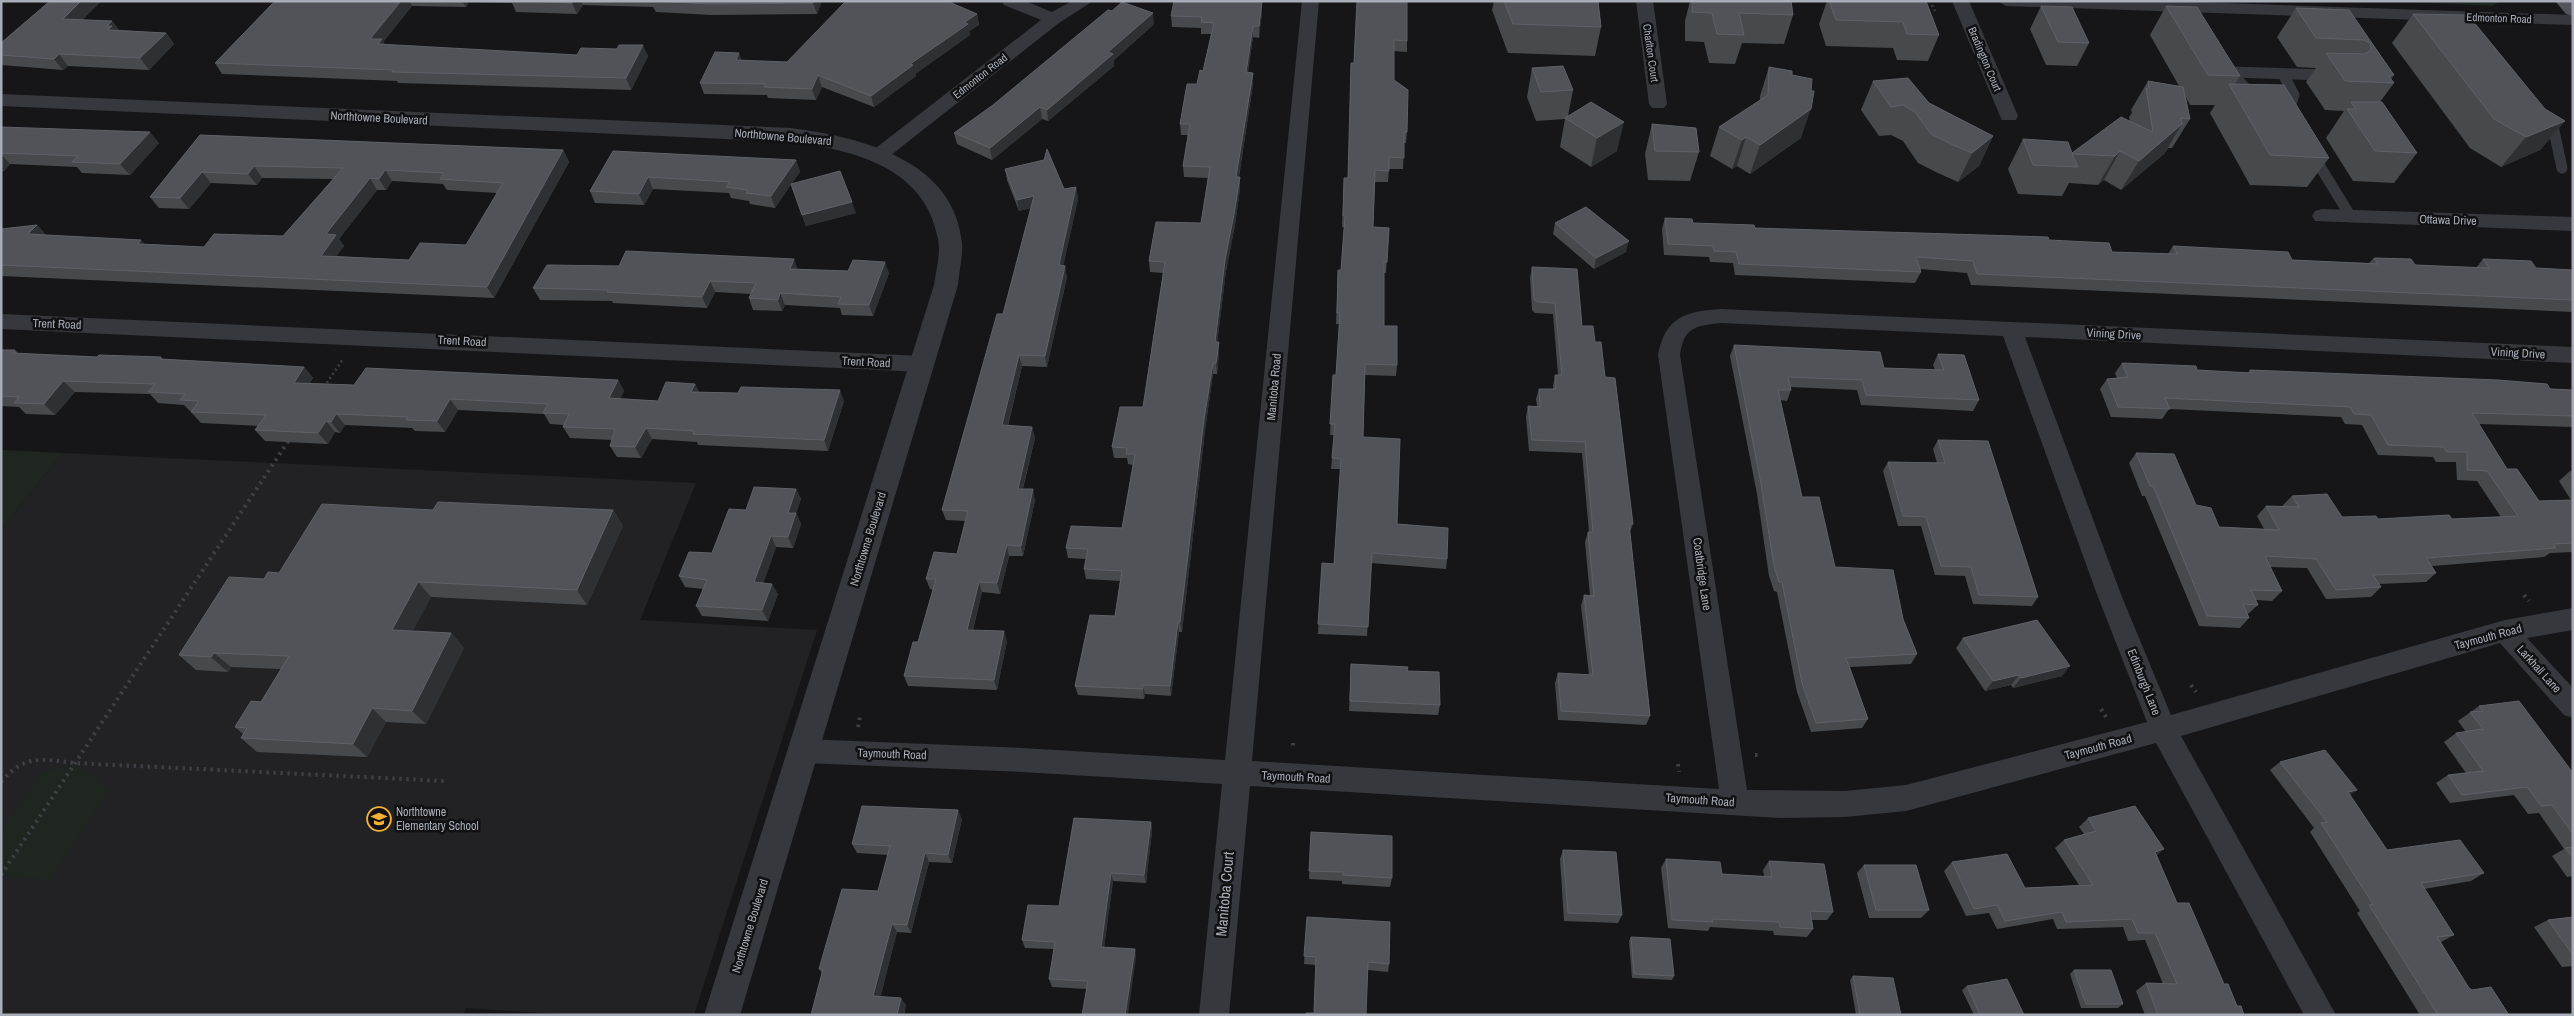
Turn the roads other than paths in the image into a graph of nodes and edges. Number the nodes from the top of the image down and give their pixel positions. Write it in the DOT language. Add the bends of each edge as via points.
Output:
graph roads {
  1 [pos="1010,1"];
  2 [pos="1084,1"];
  3 [pos="1311,1"];
  4 [pos="1644,1"];
  5 [pos="1960,1"];
  6 [pos="2006,1"];
  7 [pos="2565,1"];
  8 [pos="2573,10"];
  9 [pos="1053,19"];
  10 [pos="2573,20"];
  11 [pos="2283,74"];
  12 [pos="2335,76"];
  13 [pos="2259,99"];
  14 [pos="1,100"];
  15 [pos="1658,104"];
  16 [pos="2282,110"];
  17 [pos="2541,110"];
  18 [pos="2009,116"];
  19 [pos="2309,150"];
  20 [pos="879,155"];
  21 [pos="2562,168"];
  22 [pos="2322,216"];
  23 [pos="2351,217"];
  24 [pos="2573,224"];
  25 [pos="1,321"];
  26 [pos="2011,329"];
  27 [pos="1670,346"];
  28 [pos="2573,355"];
  29 [pos="922,364"];
  30 [pos="2573,618"];
  31 [pos="2505,631"];
  32 [pos="2573,707"];
  33 [pos="2163,729"];
  34 [pos="805,751"];
  35 [pos="1236,773"];
  36 [pos="1736,802"];
  37 [pos="722,1015"];
  38 [pos="1214,1015"];
  39 [pos="2321,1015"];
  1 -- 9 [label="street"];
  2 -- 9 [label="street, Edmonton Road"];
  3 -- 35 [label="street, Manitoba Road"];
  4 -- 15 [label="street, Charlton Court"];
  5 -- 18 [label="street, Bradington Court"];
  6 -- 10 [label="street, Edmonton Road" via="2470,20"];
  7 -- 8 [label="main road"];
  9 -- 20 [label="street, Edmonton Road"];
  11 -- 12 [label="lane"];
  11 -- 13 [label="lane" via="2230,72 2246,91"];
  11 -- 16 [label="lane" via="2294,95 2291,104"];
  14 -- 20 [label="street, Northtowne Boulevard" via="791,135 831,140"];
  17 -- 21 [label="lane" via="2553,126"];
  19 -- 23 [label="lane"];
  20 -- 29 [label="street, Northtowne Boulevard" via="920,181 944,213 950,241 946,285"];
  22 -- 23 [label="street, Ottawa Drive"];
  23 -- 24 [label="street, Ottawa Drive"];
  25 -- 29 [label="street, Trent Road"];
  26 -- 27 [label="street, Vining Drive" via="1700,317 1682,324 1670,338"];
  26 -- 28 [label="street, Vining Drive"];
  26 -- 33 [label="street, Edinburgh Lane" via="2110,597"];
  27 -- 36 [label="street, Coatbridge Lane"];
  29 -- 34 [label="street, Northtowne Boulevard"];
  30 -- 31 [label="street, Taymouth Road"];
  31 -- 32 [label="street, Larkhall Lane"];
  31 -- 33 [label="street, Taymouth Road"];
  33 -- 36 [label="street, Taymouth Road" via="1906,798 1845,804"];
  33 -- 39 [label="street, Edinburgh Lane"];
  34 -- 35 [label="street, Taymouth Road"];
  34 -- 37 [label="street, Northtowne Boulevard"];
  35 -- 36 [label="street, Taymouth Road"];
  35 -- 38 [label="street, Manitoba Court"];
}
